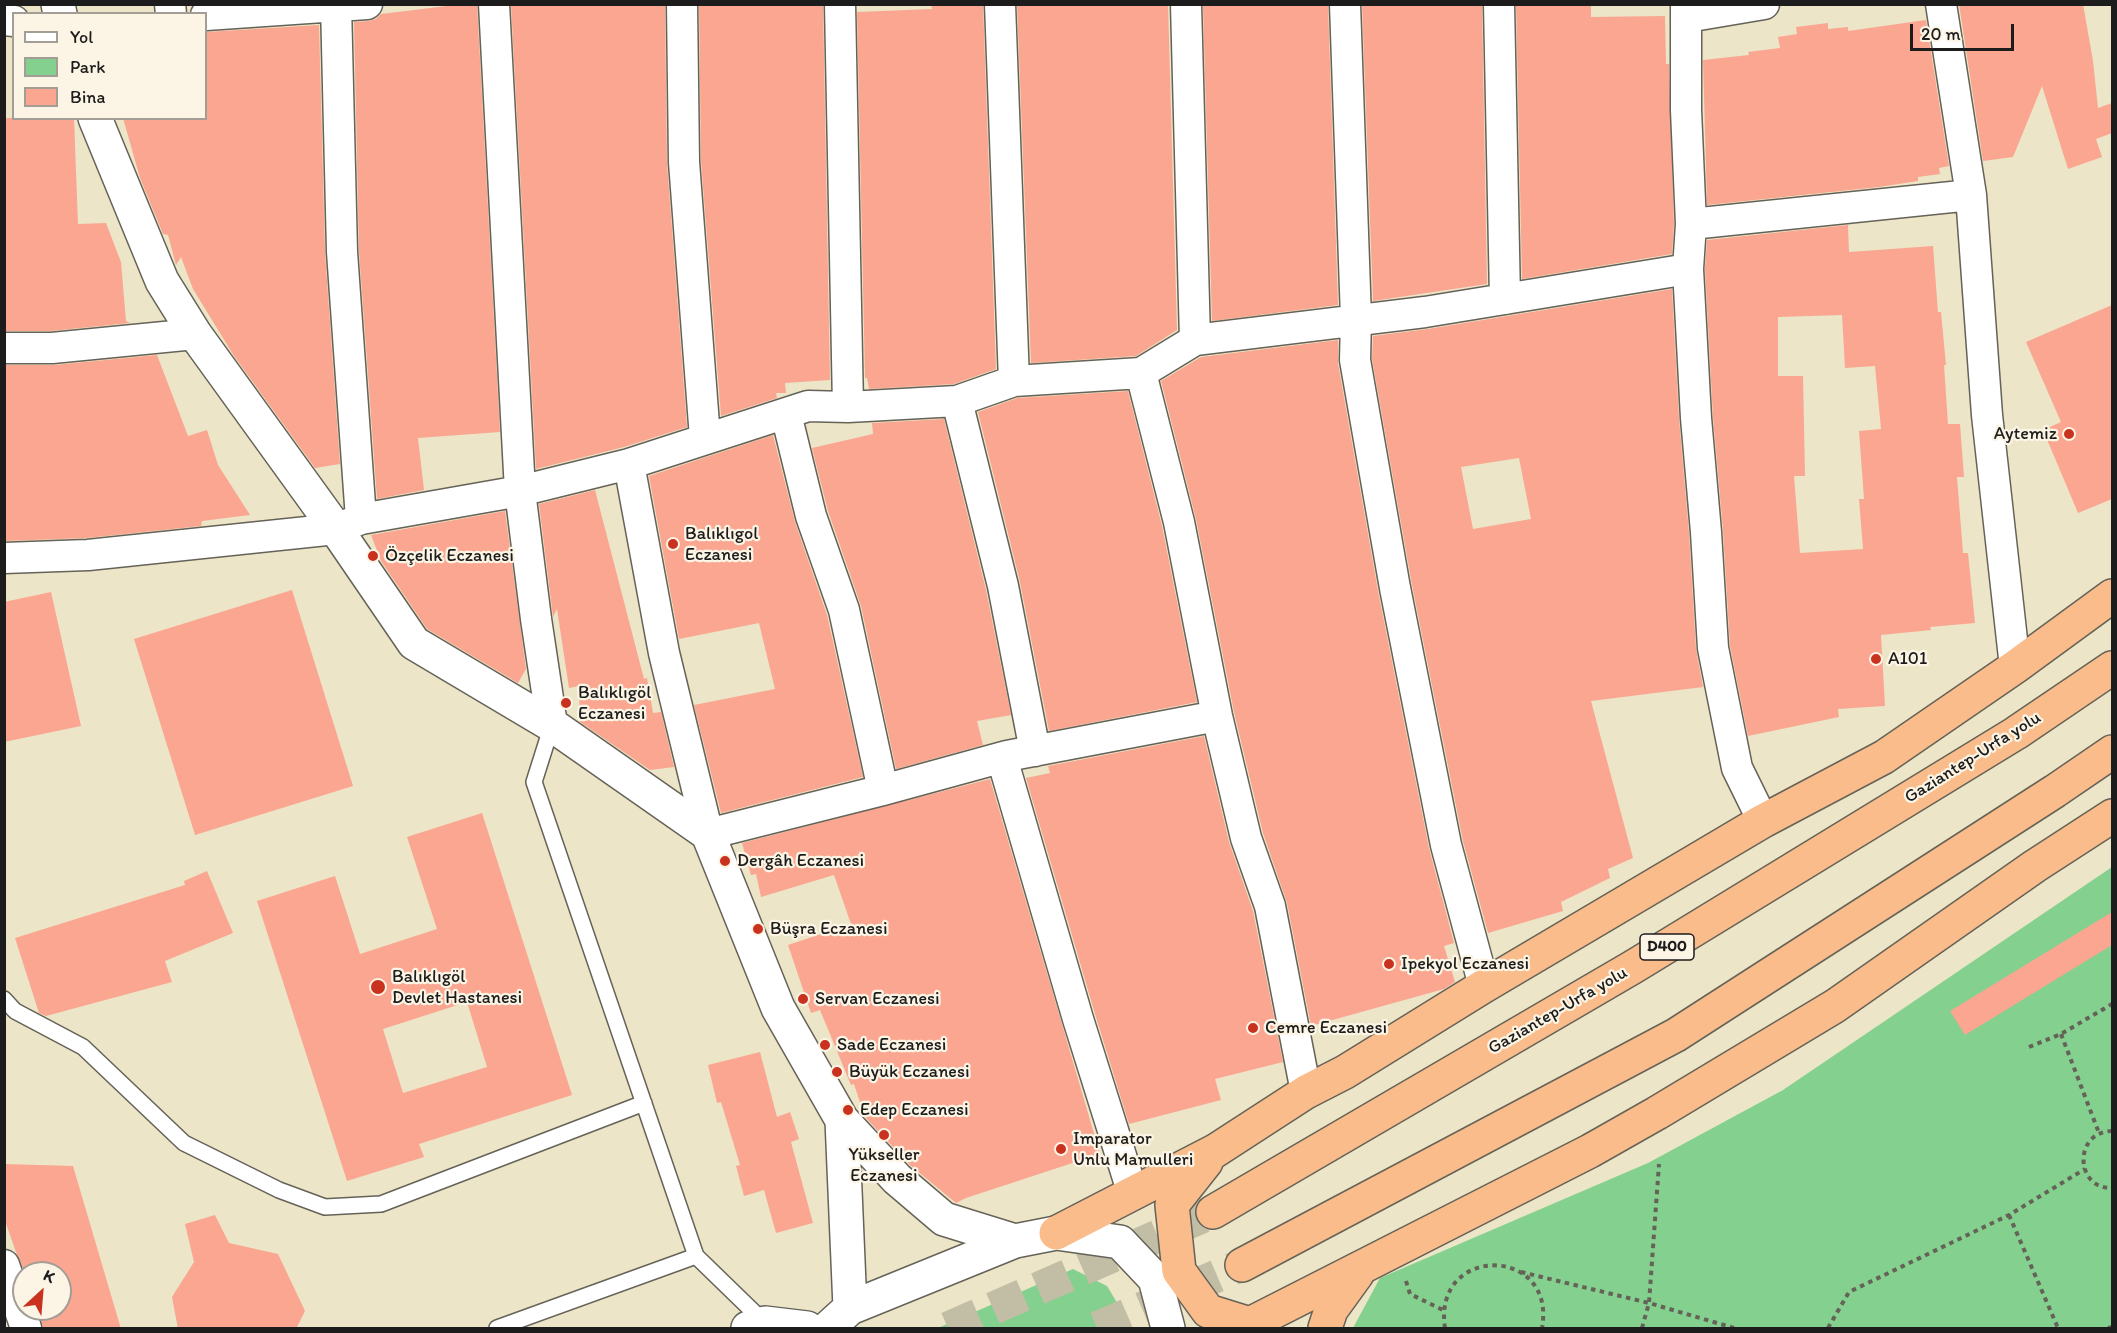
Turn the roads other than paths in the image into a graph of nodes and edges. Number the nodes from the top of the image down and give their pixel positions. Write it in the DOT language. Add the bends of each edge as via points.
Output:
graph roads {
  1 [pos="367,4"];
  2 [pos="494,4"];
  3 [pos="682,4"];
  4 [pos="840,4"];
  5 [pos="1000,4"];
  6 [pos="1186,4"];
  7 [pos="1345,4"];
  8 [pos="1499,4"];
  9 [pos="1764,4"];
  10 [pos="1941,4"];
  11 [pos="336,6"];
  12 [pos="1687,11"];
  13 [pos="207,15"];
  14 [pos="96,120"];
  15 [pos="1971,195"];
  16 [pos="1691,224"];
  17 [pos="1688,269"];
  18 [pos="1505,299"];
  19 [pos="1356,319"];
  20 [pos="195,334"];
  21 [pos="1196,340"];
  22 [pos="4,348"];
  23 [pos="1141,373"];
  24 [pos="1014,381"];
  25 [pos="957,401"];
  26 [pos="848,407"];
  27 [pos="786,414"];
  28 [pos="705,438"];
  29 [pos="629,464"];
  30 [pos="520,491"];
  31 [pos="348,524"];
  32 [pos="4,558"];
  33 [pos="2112,597"];
  34 [pos="2016,667"];
  35 [pos="2112,668"];
  36 [pos="1217,716"];
  37 [pos="552,725"];
  38 [pos="1035,752"];
  39 [pos="2112,752"];
  40 [pos="1002,758"];
  41 [pos="883,790"];
  42 [pos="2112,816"];
  43 [pos="1763,821"];
  44 [pos="708,834"];
  45 [pos="1484,986"];
  46 [pos="4,999"];
  47 [pos="1306,1092"];
  48 [pos="644,1103"];
  49 [pos="842,1120"];
  50 [pos="1215,1151"];
  51 [pos="1134,1194"];
  52 [pos="1213,1212"];
  53 [pos="1056,1233"];
  54 [pos="1015,1241"];
  55 [pos="696,1256"];
  56 [pos="4,1265"];
  57 [pos="1242,1265"];
  58 [pos="1362,1267"];
  59 [pos="839,1318"];
  60 [pos="757,1326"];
  61 [pos="1248,1327"];
  62 [pos="26,1329"];
  63 [pos="497,1329"];
  64 [pos="807,1329"];
  65 [pos="1168,1329"];
  66 [pos="1325,1329"];
  1 -- 11 [label="street"];
  2 -- 30 [label="street"];
  3 -- 28 [label="street" via="684,162"];
  4 -- 26 [label="street"];
  5 -- 24 [label="street"];
  6 -- 21 [label="street"];
  7 -- 19 [label="street"];
  8 -- 18 [label="street"];
  9 -- 12 [label="street"];
  10 -- 15 [label="street"];
  11 -- 13 [label="street"];
  11 -- 31 [label="street"];
  12 -- 16 [label="street"];
  14 -- 20 [label="street" via="162,281"];
  15 -- 16 [label="street"];
  15 -- 34 [label="street" via="1987,415"];
  16 -- 17 [label="street"];
  17 -- 18 [label="street"];
  17 -- 43 [label="street" via="1714,659 1737,768"];
  18 -- 19 [label="street"];
  19 -- 21 [label="street"];
  19 -- 45 [label="street" via="1355,360 1395,588 1446,845"];
  20 -- 22 [label="street" via="52,348"];
  20 -- 31 [label="street"];
  21 -- 23 [label="street"];
  23 -- 24 [label="street"];
  23 -- 36 [label="street" via="1179,522"];
  24 -- 25 [label="street"];
  25 -- 26 [label="street"];
  25 -- 38 [label="street" via="1003,586"];
  26 -- 27 [label="street" via="808,406"];
  27 -- 28 [label="street"];
  27 -- 41 [label="street" via="811,516 844,610"];
  28 -- 29 [label="street"];
  29 -- 30 [label="street"];
  29 -- 44 [label="street" via="664,653"];
  30 -- 31 [label="street"];
  30 -- 37 [label="street"];
  31 -- 32 [label="street" via="88,555"];
  31 -- 37 [label="street" via="414,643"];
  33 -- 34 [label="highway"];
  34 -- 43 [label="highway" via="1884,757"];
  35 -- 52 [label="highway, Gaziantep-Urfa yolu / D400" via="2016,733 1643,961"];
  36 -- 38 [label="street"];
  36 -- 47 [label="street" via="1246,838 1270,906"];
  37 -- 44 [label="street"];
  37 -- 48 [label="lane" via="534,782"];
  38 -- 40 [label="street"];
  39 -- 57 [label="highway" via="1676,1035"];
  40 -- 41 [label="street"];
  40 -- 51 [label="street"];
  41 -- 44 [label="street"];
  42 -- 58 [label="highway" via="1835,1006 1590,1151"];
  43 -- 45 [label="highway"];
  44 -- 49 [label="street" via="778,1008"];
  45 -- 47 [label="highway"];
  46 -- 48 [label="lane" via="15,1011 83,1047 184,1143 279,1190 325,1207 381,1204"];
  47 -- 50 [label="highway"];
  48 -- 55 [label="lane"];
  49 -- 54 [label="street" via="897,1179 944,1219"];
  49 -- 59 [label="street"];
  50 -- 51 [label="highway"];
  50 -- 61 [label="highway" via="1172,1205 1179,1271 1208,1311"];
  51 -- 53 [label="highway"];
  53 -- 54 [label="street"];
  53 -- 65 [label="street" via="1120,1242 1155,1279"];
  54 -- 59 [label="street"];
  55 -- 60 [label="lane"];
  55 -- 63 [label="lane"];
  56 -- 62 [label="street"];
  58 -- 61 [label="highway"];
  58 -- 66 [label="highway" via="1331,1310"];
  60 -- 64 [label="street"];
}
